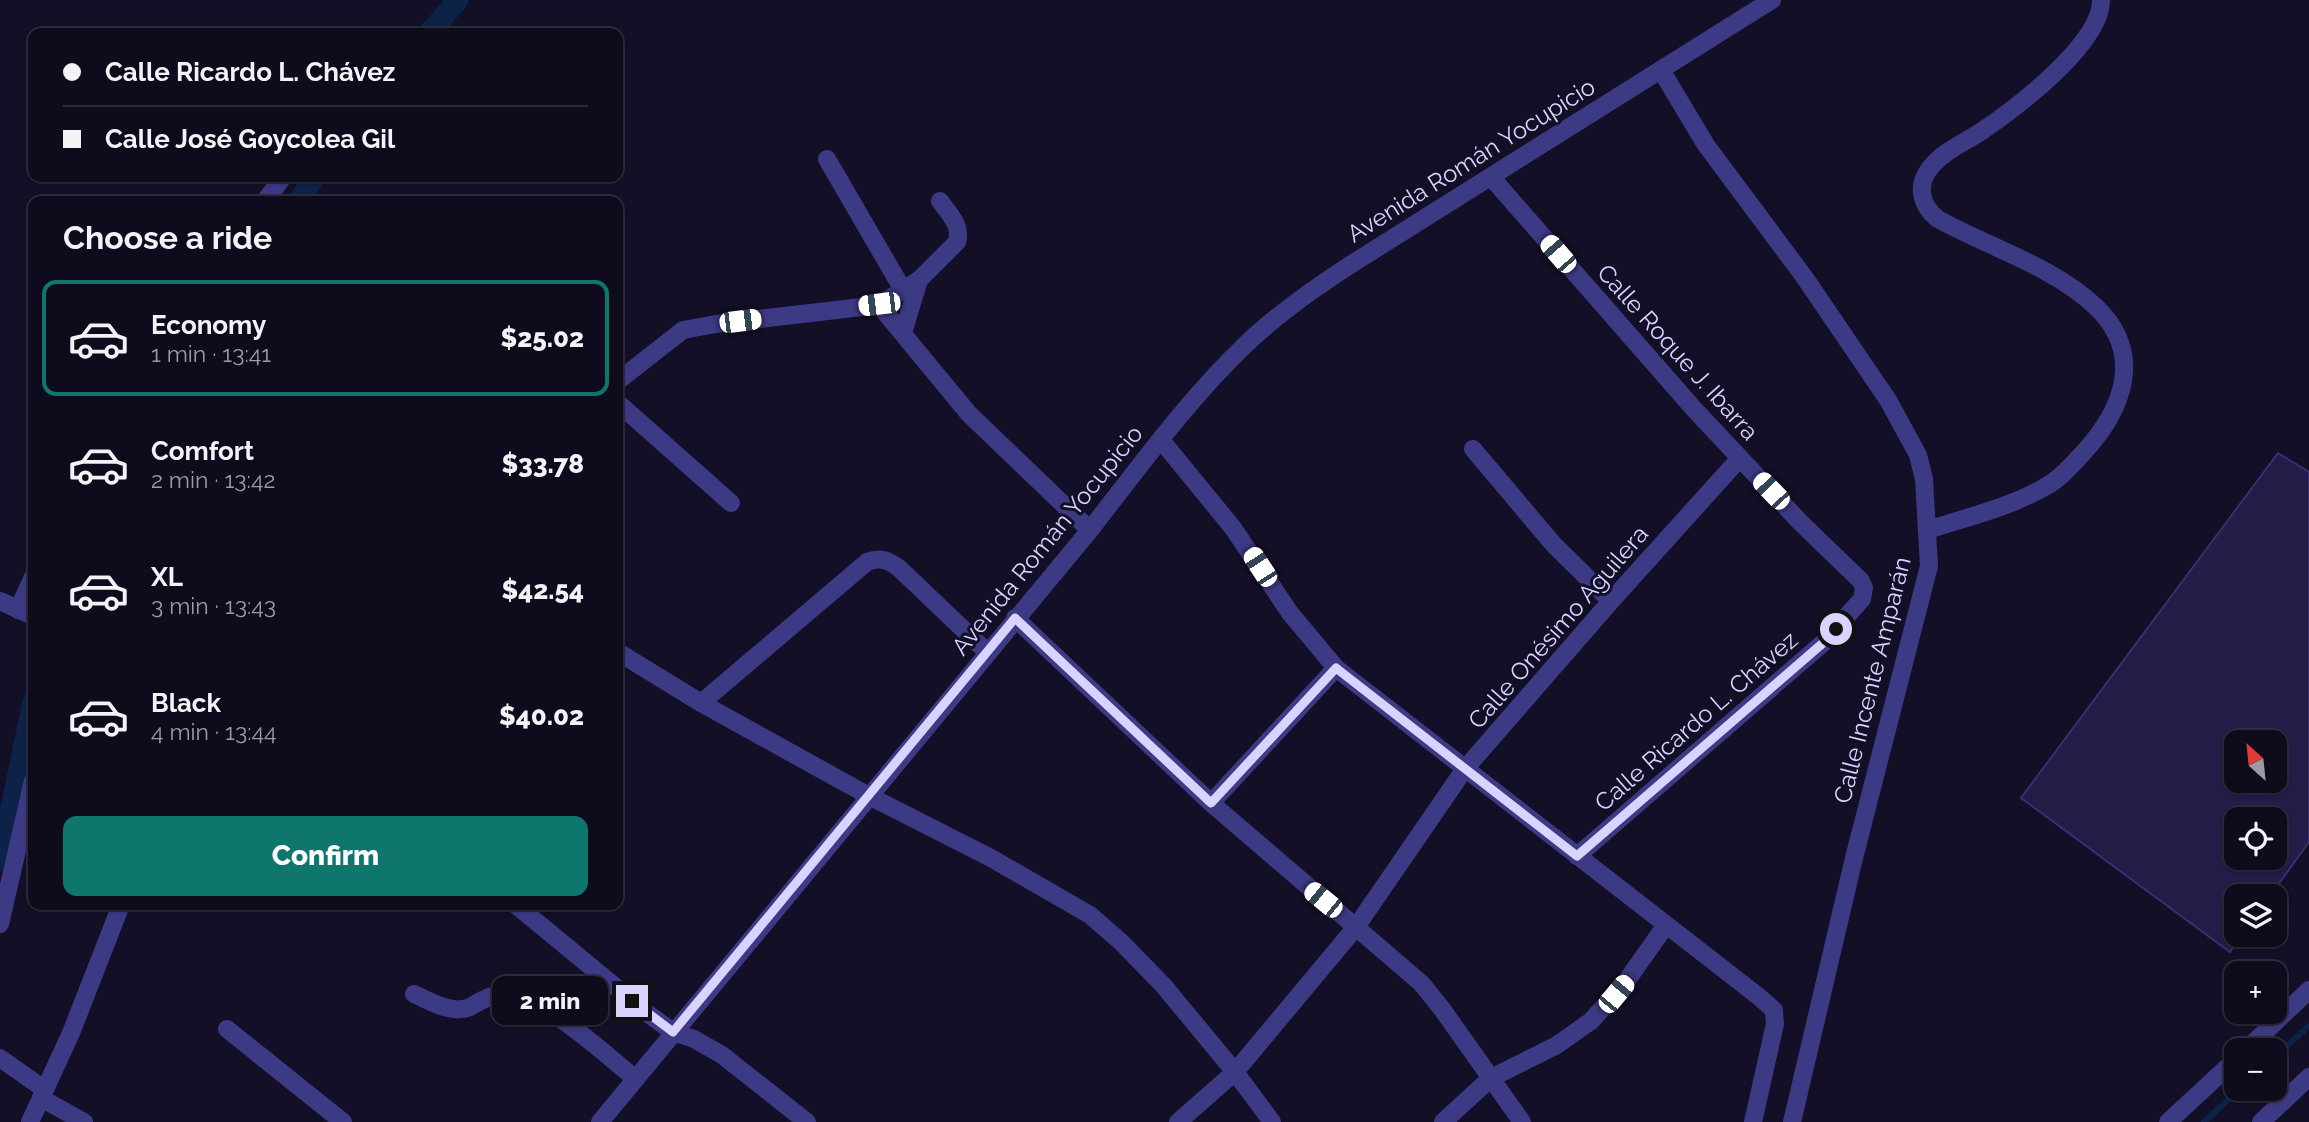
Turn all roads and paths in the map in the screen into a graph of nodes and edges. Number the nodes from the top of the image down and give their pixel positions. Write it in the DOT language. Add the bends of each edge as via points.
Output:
graph roads {
  1 [pos="1772,0"];
  2 [pos="2101,0"];
  3 [pos="1751,6"];
  4 [pos="1657,72"];
  5 [pos="827,159"];
  6 [pos="1491,177"];
  7 [pos="940,201"];
  8 [pos="919,280"];
  9 [pos="903,290"];
  10 [pos="879,304"];
  11 [pos="903,333"];
  12 [pos="623,377"];
  13 [pos="623,407"];
  14 [pos="1161,440"];
  15 [pos="1473,449"];
  16 [pos="1740,458"];
  17 [pos="731,503"];
  18 [pos="1090,530"];
  19 [pos="1928,530"];
  20 [pos="1864,584"];
  21 [pos="0,601"];
  22 [pos="1611,601"];
  23 [pos="27,614"];
  24 [pos="1015,618"];
  25 [pos="987,652"];
  26 [pos="623,655"];
  27 [pos="1336,668"];
  28 [pos="701,703"];
  29 [pos="1464,770"];
  30 [pos="869,796"];
  31 [pos="1211,803"];
  32 [pos="28,826"];
  33 [pos="1577,856"];
  34 [pos="119,910"];
  35 [pos="522,910"];
  36 [pos="0,924"];
  37 [pos="1666,925"];
  38 [pos="1356,927"];
  39 [pos="2309,990"];
  40 [pos="414,994"];
  41 [pos="227,1029"];
  42 [pos="673,1032"];
  43 [pos="2259,1038"];
  44 [pos="0,1058"];
  45 [pos="2224,1070"];
  46 [pos="1235,1072"];
  47 [pos="2309,1077"];
  48 [pos="1491,1078"];
  49 [pos="636,1079"];
  50 [pos="42,1093"];
  51 [pos="30,1122"];
  52 [pos="83,1122"];
  53 [pos="343,1122"];
  54 [pos="600,1122"];
  55 [pos="807,1122"];
  56 [pos="1178,1122"];
  57 [pos="1272,1122"];
  58 [pos="1443,1122"];
  59 [pos="1521,1122"];
  60 [pos="1753,1122"];
  61 [pos="1792,1122"];
  62 [pos="2168,1122"];
  63 [pos="2261,1122"];
  1 -- 3 [label="street, Avenida Román Yocupicio"];
  2 -- 19 [label="street" via="2094,26 2052,76 2002,117 1941,156 1921,187 1922,201 1938,219 2050,275 2100,311 2124,356 2120,398 2090,446 2047,487"];
  3 -- 4 [label="street, Avenida Román Yocupicio"];
  4 -- 6 [label="street, Avenida Román Yocupicio"];
  4 -- 19 [label="street, Calle Incente Amparán" via="1888,400 1918,455"];
  5 -- 9 [label="street"];
  6 -- 14 [label="street, Avenida Román Yocupicio" via="1298,301 1245,345"];
  6 -- 16 [label="street, Calle Roque J. Ibarra"];
  7 -- 8 [label="street" via="958,226 959,238"];
  8 -- 9 [label="street"];
  8 -- 11 [label="street"];
  9 -- 10 [label="street"];
  10 -- 11 [label="street"];
  10 -- 12 [label="street" via="697,326 683,330"];
  11 -- 18 [label="street" via="969,414"];
  13 -- 17 [label="street"];
  14 -- 18 [label="street, Avenida Román Yocupicio"];
  14 -- 27 [label="street" via="1233,528 1290,613"];
  15 -- 22 [label="street" via="1554,545"];
  16 -- 20 [label="street, Calle Roque J. Ibarra"];
  16 -- 22 [label="street, Calle Onésimo Aguilera"];
  18 -- 24 [label="street, Avenida Román Yocupicio"];
  19 -- 61 [label="street, Calle Incente Amparán" via="1929,566"];
  20 -- 33 [label="street, Calle Ricardo L. Chávez" via="1861,599 1823,643"];
  21 -- 23 [label="street"];
  22 -- 29 [label="street, Calle Onésimo Aguilera"];
  24 -- 25 [label="street, Avenida Román Yocupicio"];
  24 -- 31 [label="street"];
  25 -- 28 [label="street" via="900,569 876,559"];
  25 -- 30 [label="street, Avenida Román Yocupicio"];
  26 -- 28 [label="street"];
  27 -- 29 [label="street"];
  27 -- 31 [label="street"];
  28 -- 30 [label="street"];
  29 -- 33 [label="street"];
  29 -- 38 [label="street, Calle Onésimo Aguilera"];
  30 -- 42 [label="street, Avenida Román Yocupicio"];
  30 -- 46 [label="street" via="1090,915 1157,977"];
  31 -- 38 [label="street"];
  32 -- 36 [label="street"];
  33 -- 37 [label="street"];
  34 -- 50 [label="street"];
  35 -- 42 [label="street"];
  37 -- 48 [label="street" via="1591,1021 1556,1045"];
  37 -- 60 [label="street" via="1774,1010"];
  38 -- 46 [label="street, Calle Onésimo Aguilera"];
  38 -- 48 [label="street" via="1420,983"];
  39 -- 43 [label="street"];
  40 -- 49 [label="street" via="456,1010 498,995 533,1003"];
  41 -- 53 [label="street"];
  42 -- 49 [label="street, Avenida Román Yocupicio"];
  42 -- 55 [label="street" via="722,1055"];
  44 -- 50 [label="street"];
  45 -- 62 [label="street"];
  46 -- 56 [label="street, Calle Onésimo Aguilera"];
  46 -- 57 [label="street"];
  47 -- 63 [label="street"];
  48 -- 58 [label="street"];
  48 -- 59 [label="street"];
  49 -- 54 [label="street, Avenida Román Yocupicio"];
  50 -- 51 [label="street"];
  50 -- 52 [label="street"];
}
